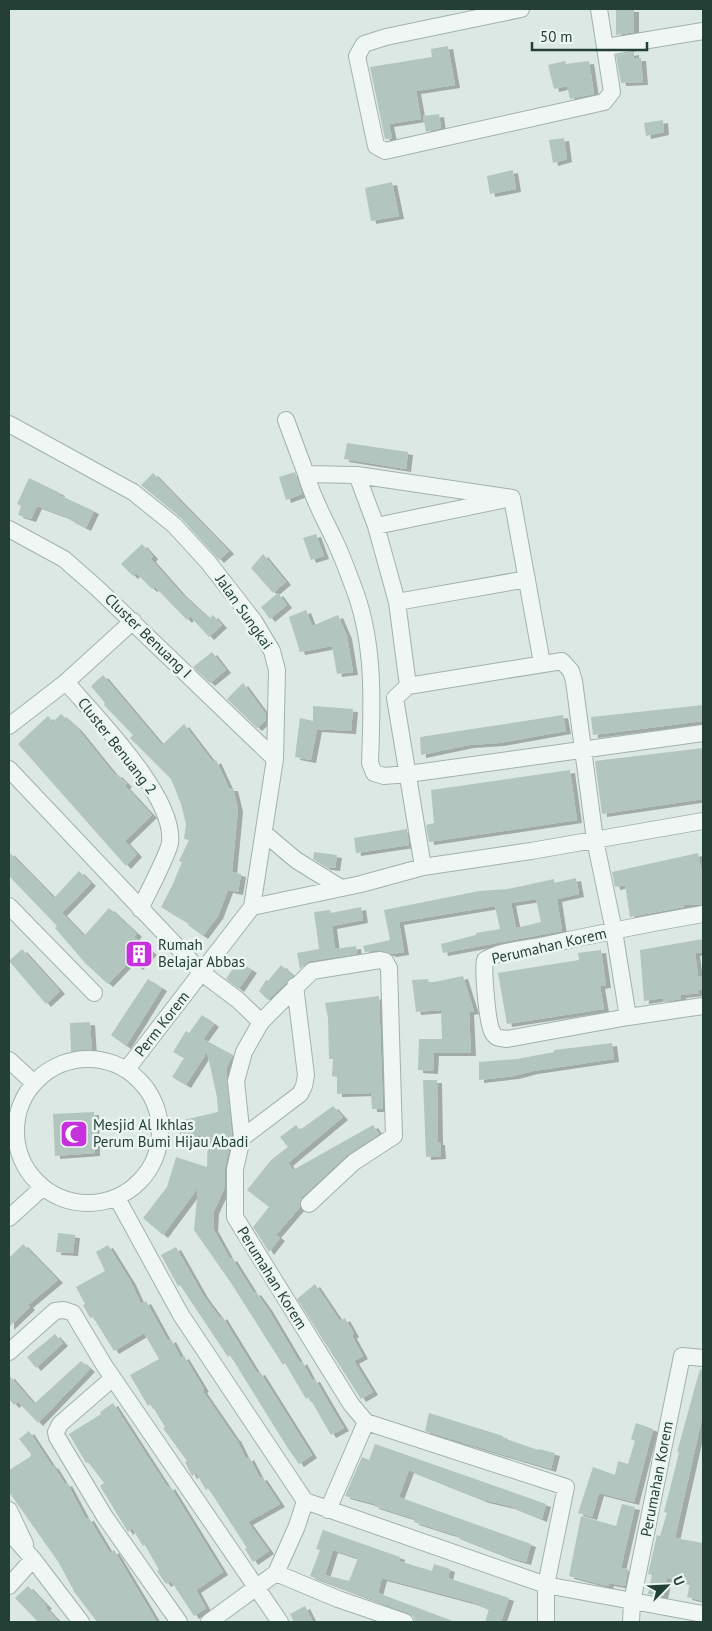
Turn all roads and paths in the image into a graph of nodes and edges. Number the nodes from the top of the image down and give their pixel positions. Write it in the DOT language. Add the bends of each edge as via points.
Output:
graph roads {
  1 [pos="520,9"];
  2 [pos="599,9"];
  3 [pos="703,31"];
  4 [pos="606,47"];
  5 [pos="286,420"];
  6 [pos="9,424"];
  7 [pos="306,474"];
  8 [pos="357,476"];
  9 [pos="512,498"];
  10 [pos="376,526"];
  11 [pos="9,529"];
  12 [pos="527,579"];
  13 [pos="397,602"];
  14 [pos="133,621"];
  15 [pos="542,663"];
  16 [pos="66,682"];
  17 [pos="408,686"];
  18 [pos="9,726"];
  19 [pos="703,733"];
  20 [pos="582,750"];
  21 [pos="275,759"];
  22 [pos="9,769"];
  23 [pos="408,774"];
  24 [pos="703,821"];
  25 [pos="264,833"];
  26 [pos="596,840"];
  27 [pos="423,867"];
  28 [pos="341,888"];
  29 [pos="9,906"];
  30 [pos="252,908"];
  31 [pos="140,909"];
  32 [pos="703,914"];
  33 [pos="614,931"];
  34 [pos="202,973"];
  35 [pos="295,986"];
  36 [pos="94,993"];
  37 [pos="703,1006"];
  38 [pos="628,1017"];
  39 [pos="261,1022"];
  40 [pos="9,1060"];
  41 [pos="127,1069"];
  42 [pos="33,1082"];
  43 [pos="242,1138"];
  44 [pos="42,1188"];
  45 [pos="117,1198"];
  46 [pos="309,1204"];
  47 [pos="9,1218"];
  48 [pos="9,1352"];
  49 [pos="703,1358"];
  50 [pos="113,1378"];
  51 [pos="366,1422"];
  52 [pos="305,1501"];
  53 [pos="9,1510"];
  54 [pos="328,1510"];
  55 [pos="9,1532"];
  56 [pos="32,1556"];
  57 [pos="276,1573"];
  58 [pos="546,1585"];
  59 [pos="9,1586"];
  60 [pos="256,1589"];
  61 [pos="632,1602"];
  62 [pos="703,1614"];
  63 [pos="398,1621"];
  64 [pos="81,1622"];
  65 [pos="179,1622"];
  66 [pos="210,1622"];
  67 [pos="280,1622"];
  68 [pos="546,1622"];
  69 [pos="631,1622"];
  1 -- 4 [label="street" via="364,44 357,56 376,146 385,152 604,102 612,92"];
  2 -- 4 [label="street"];
  3 -- 4 [label="street"];
  5 -- 7 [label="street"];
  6 -- 21 [label="street, Jalan Sungkai" via="133,492 174,525 239,599 266,637 277,670"];
  7 -- 8 [label="street"];
  7 -- 23 [label="street" via="356,596 364,629 373,697 370,764 374,773 384,776"];
  8 -- 9 [label="street"];
  8 -- 10 [label="street"];
  9 -- 10 [label="street"];
  9 -- 12 [label="street"];
  10 -- 13 [label="street"];
  11 -- 14 [label="street, Cluster Benuang I" via="64,560"];
  12 -- 13 [label="street"];
  12 -- 15 [label="street"];
  13 -- 17 [label="street"];
  14 -- 16 [label="street"];
  14 -- 21 [label="street, Cluster Benuang I"];
  15 -- 17 [label="street"];
  15 -- 20 [label="street" via="562,661 572,671"];
  16 -- 18 [label="street"];
  16 -- 31 [label="street, Cluster Benuang 2" via="152,786 166,811 170,843"];
  17 -- 23 [label="street" via="395,698"];
  19 -- 20 [label="street"];
  20 -- 23 [label="street"];
  20 -- 26 [label="street"];
  21 -- 25 [label="street, Jalan Sungkai"];
  22 -- 31 [label="street"];
  23 -- 27 [label="street"];
  24 -- 26 [label="street"];
  25 -- 28 [label="street" via="296,860"];
  25 -- 30 [label="street, Jalan Sungkai"];
  26 -- 27 [label="street"];
  26 -- 33 [label="street"];
  27 -- 28 [label="street"];
  28 -- 30 [label="street"];
  29 -- 36 [label="street"];
  30 -- 34 [label="street, Perm Korem"];
  31 -- 34 [label="street"];
  32 -- 33 [label="street, Perumahan Korem"];
  33 -- 38 [label="street, Perumahan Korem"];
  33 -- 38 [label="street, Perumahan Korem" via="490,957 484,966 486,999 492,1033 498,1038"];
  34 -- 39 [label="street"];
  34 -- 41 [label="street, Perm Korem"];
  35 -- 39 [label="street, Perumahan Korem"];
  35 -- 43 [label="street" via="306,1075 304,1086 300,1094"];
  35 -- 46 [label="street, Perumahan Korem" via="312,971 380,960 385,961 389,968 394,1136 354,1162"];
  37 -- 38 [label="street"];
  39 -- 43 [label="street, Perumahan Korem" via="238,1067 236,1081"];
  40 -- 42 [label="street"];
  41 -- 42 [label="street" via="103,1059 78,1058 53,1066"];
  41 -- 45 [label="street" via="146,1087 158,1110 161,1137 154,1162 139,1183"];
  42 -- 44 [label="street" via="21,1102 15,1125 17,1148 26,1170"];
  43 -- 51 [label="street, Perumahan Korem" via="235,1170 235,1217 351,1404"];
  44 -- 45 [label="street" via="66,1200 92,1204"];
  44 -- 47 [label="street"];
  45 -- 52 [label="street" via="181,1315"];
  48 -- 50 [label="street" via="49,1315 64,1310 73,1313"];
  49 -- 61 [label="street, Perumahan Korem" via="682,1356"];
  50 -- 60 [label="street"];
  50 -- 65 [label="street" via="60,1424 57,1437 105,1517"];
  51 -- 54 [label="street"];
  51 -- 58 [label="street" via="566,1487"];
  52 -- 54 [label="street"];
  52 -- 57 [label="street"];
  53 -- 56 [label="street"];
  54 -- 58 [label="street"];
  55 -- 56 [label="street"];
  56 -- 59 [label="street"];
  56 -- 64 [label="street"];
  57 -- 60 [label="street"];
  57 -- 63 [label="street"];
  58 -- 61 [label="street"];
  58 -- 68 [label="street"];
  60 -- 66 [label="street"];
  60 -- 67 [label="street"];
  61 -- 62 [label="street"];
  61 -- 69 [label="street, Perumahan Korem"];
}
